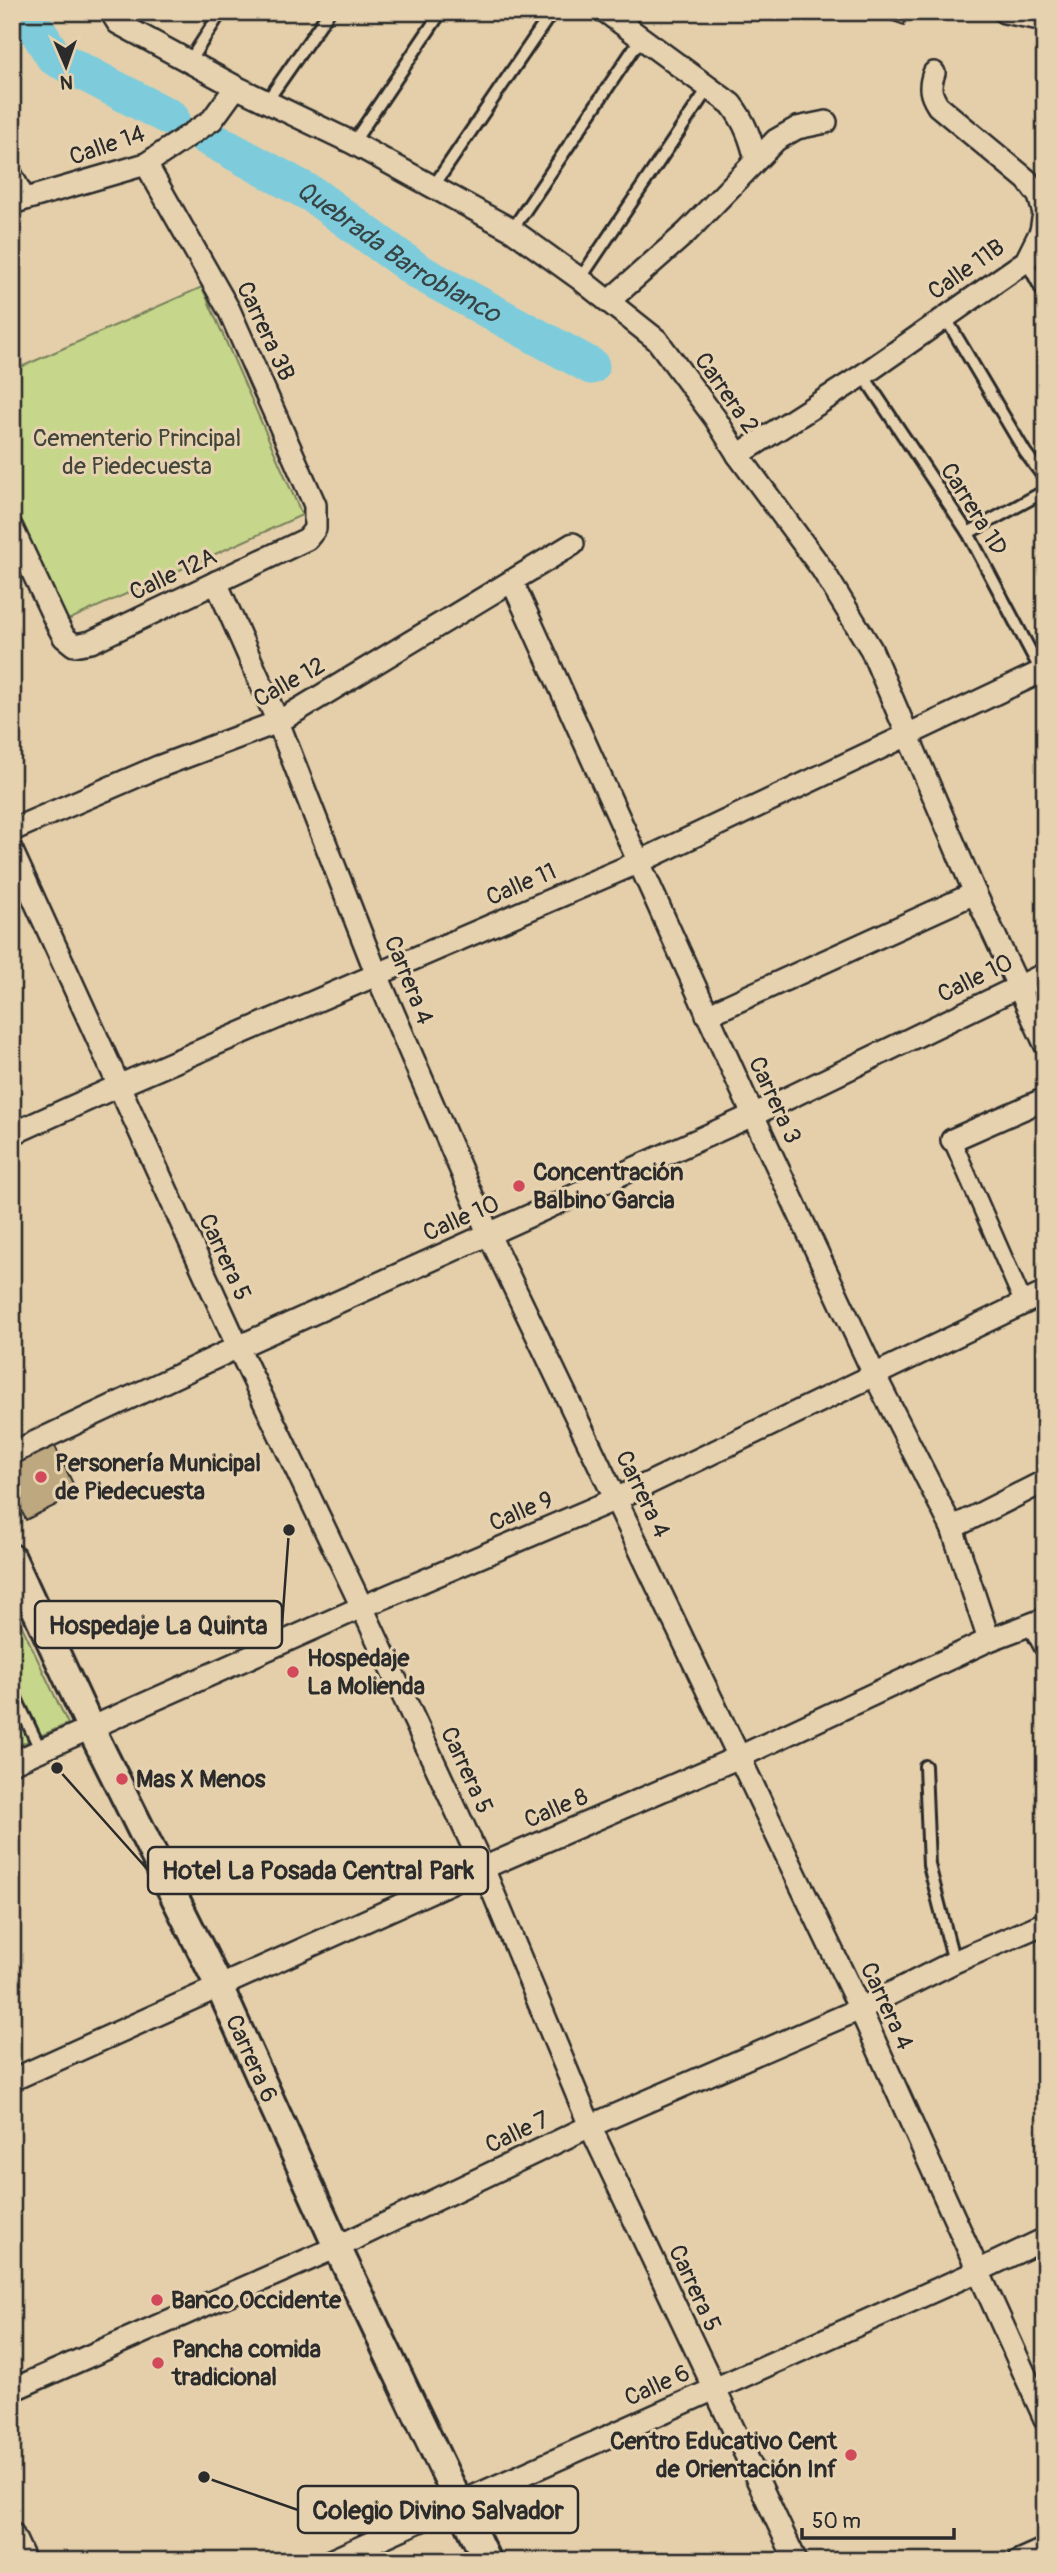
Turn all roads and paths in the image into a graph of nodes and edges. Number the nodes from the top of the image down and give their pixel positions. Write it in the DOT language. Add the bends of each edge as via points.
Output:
graph roads {
  1 [pos="111,12"];
  2 [pos="221,12"];
  3 [pos="329,12"];
  4 [pos="441,12"];
  5 [pos="552,12"];
  6 [pos="606,12"];
  7 [pos="1004,12"];
  8 [pos="1045,19"];
  9 [pos="640,37"];
  10 [pos="189,62"];
  11 [pos="934,73"];
  12 [pos="236,87"];
  13 [pos="709,88"];
  14 [pos="267,101"];
  15 [pos="826,122"];
  16 [pos="353,143"];
  17 [pos="756,160"];
  18 [pos="146,164"];
  19 [pos="12,176"];
  20 [pos="433,187"];
  21 [pos="18,201"];
  22 [pos="512,230"];
  23 [pos="1026,261"];
  24 [pos="580,279"];
  25 [pos="1045,296"];
  26 [pos="609,301"];
  27 [pos="945,317"];
  28 [pos="863,375"];
  29 [pos="738,455"];
  30 [pos="1045,480"];
  31 [pos="1045,491"];
  32 [pos="12,528"];
  33 [pos="315,530"];
  34 [pos="968,533"];
  35 [pos="573,544"];
  36 [pos="512,581"];
  37 [pos="216,582"];
  38 [pos="1043,670"];
  39 [pos="278,722"];
  40 [pos="908,734"];
  41 [pos="12,830"];
  42 [pos="12,851"];
  43 [pos="639,862"];
  44 [pos="975,893"];
  45 [pos="1045,974"];
  46 [pos="377,975"];
  47 [pos="1017,987"];
  48 [pos="707,1014"];
  49 [pos="1045,1044"];
  50 [pos="118,1086"];
  51 [pos="1045,1099"];
  52 [pos="752,1115"];
  53 [pos="12,1134"];
  54 [pos="952,1140"];
  55 [pos="489,1235"];
  56 [pos="1045,1293"];
  57 [pos="1023,1301"];
  58 [pos="237,1348"];
  59 [pos="874,1374"];
  60 [pos="12,1453"];
  61 [pos="1045,1481"];
  62 [pos="616,1499"];
  63 [pos="952,1528"];
  64 [pos="12,1558"];
  65 [pos="362,1607"];
  66 [pos="1039,1621"];
  67 [pos="989,1640"];
  68 [pos="1045,1646"];
  69 [pos="12,1690"];
  70 [pos="91,1729"];
  71 [pos="41,1751"];
  72 [pos="740,1758"];
  73 [pos="12,1763"];
  74 [pos="925,1766"];
  75 [pos="484,1868"];
  76 [pos="1045,1923"];
  77 [pos="954,1962"];
  78 [pos="219,1986"];
  79 [pos="860,2009"];
  80 [pos="12,2080"];
  81 [pos="590,2126"];
  82 [pos="1045,2239"];
  83 [pos="337,2247"];
  84 [pos="978,2271"];
  85 [pos="713,2388"];
  86 [pos="12,2390"];
  87 [pos="1045,2419"];
  88 [pos="460,2503"];
  89 [pos="12,2533"];
  90 [pos="1045,2549"];
  91 [pos="25,2561"];
  92 [pos="330,2561"];
  93 [pos="488,2561"];
  94 [pos="796,2561"];
  95 [pos="1018,2561"];
  1 -- 10 [label="street, Carrera 2" via="118,23"];
  2 -- 10 [label="lane"];
  3 -- 14 [label="lane"];
  4 -- 16 [label="lane"];
  5 -- 20 [label="lane"];
  6 -- 9 [label="street"];
  7 -- 8 [label="street"];
  9 -- 13 [label="street"];
  9 -- 22 [label="lane"];
  10 -- 12 [label="street, Carrera 2"];
  11 -- 23 [label="street, Calle 11B" via="931,96 938,106 1027,180 1039,197 1044,213 1041,231"];
  12 -- 14 [label="street, Carrera 2"];
  12 -- 18 [label="street, Calle 14" via="212,120"];
  13 -- 17 [label="street" via="742,118"];
  13 -- 24 [label="lane"];
  14 -- 16 [label="street, Carrera 2"];
  15 -- 17 [label="street" via="797,128"];
  16 -- 20 [label="street, Carrera 2"];
  17 -- 26 [label="street" via="687,232"];
  18 -- 21 [label="street, Calle 14"];
  18 -- 33 [label="street, Carrera 3B" via="229,310 315,505"];
  19 -- 21 [label="street"];
  20 -- 22 [label="street, Carrera 2"];
  22 -- 24 [label="street, Carrera 2"];
  23 -- 25 [label="lane"];
  23 -- 27 [label="street, Calle 11B"];
  24 -- 26 [label="street, Carrera 2"];
  26 -- 29 [label="street, Carrera 2" via="657,340"];
  27 -- 28 [label="street, Calle 11B"];
  27 -- 30 [label="lane"];
  28 -- 29 [label="street, Calle 11B"];
  28 -- 34 [label="lane, Carrera 1D"];
  29 -- 40 [label="street, Carrera 2" via="822,569 872,649"];
  31 -- 34 [label="lane"];
  32 -- 37 [label="street, Calle 12A" via="57,624 74,645 90,642"];
  33 -- 37 [label="street, Calle 12A" via="307,539"];
  34 -- 38 [label="lane, Carrera 1D"];
  35 -- 36 [label="street, Calle 12"];
  36 -- 39 [label="street, Calle 12"];
  36 -- 43 [label="street, Carrera 3"];
  37 -- 39 [label="street, Carrera 4"];
  38 -- 40 [label="street, Calle 11"];
  39 -- 41 [label="street, Calle 12"];
  39 -- 46 [label="street, Carrera 4"];
  40 -- 43 [label="street, Calle 11"];
  40 -- 44 [label="street, Carrera 2"];
  42 -- 50 [label="street, Carrera 5"];
  43 -- 46 [label="street, Calle 11"];
  43 -- 48 [label="street, Carrera 3"];
  44 -- 47 [label="street, Carrera 2"];
  44 -- 48 [label="street"];
  45 -- 47 [label="street, Calle 10"];
  46 -- 50 [label="street, Calle 11"];
  46 -- 55 [label="street, Carrera 4"];
  47 -- 49 [label="street, Carrera 2"];
  47 -- 52 [label="street, Calle 10"];
  48 -- 52 [label="street, Carrera 3"];
  50 -- 53 [label="street, Calle 11"];
  50 -- 58 [label="street, Carrera 5"];
  51 -- 54 [label="street"];
  52 -- 55 [label="street, Calle 10"];
  52 -- 59 [label="street, Carrera 3"];
  54 -- 57 [label="street"];
  55 -- 58 [label="street, Calle 10"];
  55 -- 62 [label="street, Carrera 4"];
  56 -- 57 [label="street, Calle 9"];
  57 -- 59 [label="street, Calle 9"];
  58 -- 60 [label="street, Calle 10"];
  58 -- 65 [label="street, Carrera 5"];
  59 -- 62 [label="street, Calle 9"];
  59 -- 63 [label="street, Carrera 3"];
  61 -- 63 [label="street"];
  62 -- 65 [label="street, Calle 9"];
  62 -- 72 [label="street, Carrera 4"];
  63 -- 67 [label="street, Carrera 3"];
  64 -- 70 [label="street, Carrera 6"];
  65 -- 70 [label="street, Calle 9"];
  65 -- 75 [label="street, Carrera 5"];
  66 -- 67 [label="street, Calle 8"];
  66 -- 68 [label="street"];
  67 -- 72 [label="street, Calle 8"];
  69 -- 71 [label="lane"];
  70 -- 71 [label="street, Calle 9"];
  70 -- 78 [label="street, Carrera 6"];
  71 -- 73 [label="street, Calle 9"];
  72 -- 75 [label="street, Calle 8"];
  72 -- 79 [label="street, Carrera 4"];
  74 -- 77 [label="lane" via="929,1865"];
  75 -- 78 [label="street, Calle 8"];
  75 -- 81 [label="street, Carrera 5"];
  76 -- 77 [label="street, Calle 7"];
  77 -- 79 [label="street, Calle 7"];
  78 -- 80 [label="street, Calle 8"];
  78 -- 83 [label="street, Carrera 6"];
  79 -- 81 [label="street, Calle 7"];
  79 -- 84 [label="street, Carrera 4"];
  81 -- 83 [label="street, Calle 7"];
  81 -- 85 [label="street, Carrera 5"];
  82 -- 84 [label="street, Calle 6"];
  83 -- 86 [label="street, Calle 7"];
  83 -- 88 [label="street, Carrera 6"];
  84 -- 85 [label="street, Calle 6"];
  84 -- 87 [label="street, Carrera 4"];
  85 -- 88 [label="street, Calle 6"];
  85 -- 94 [label="street, Carrera 5"];
  88 -- 92 [label="street, Calle 6"];
  88 -- 93 [label="street, Carrera 6"];
  89 -- 91 [label="street"];
  90 -- 95 [label="street"];
}
